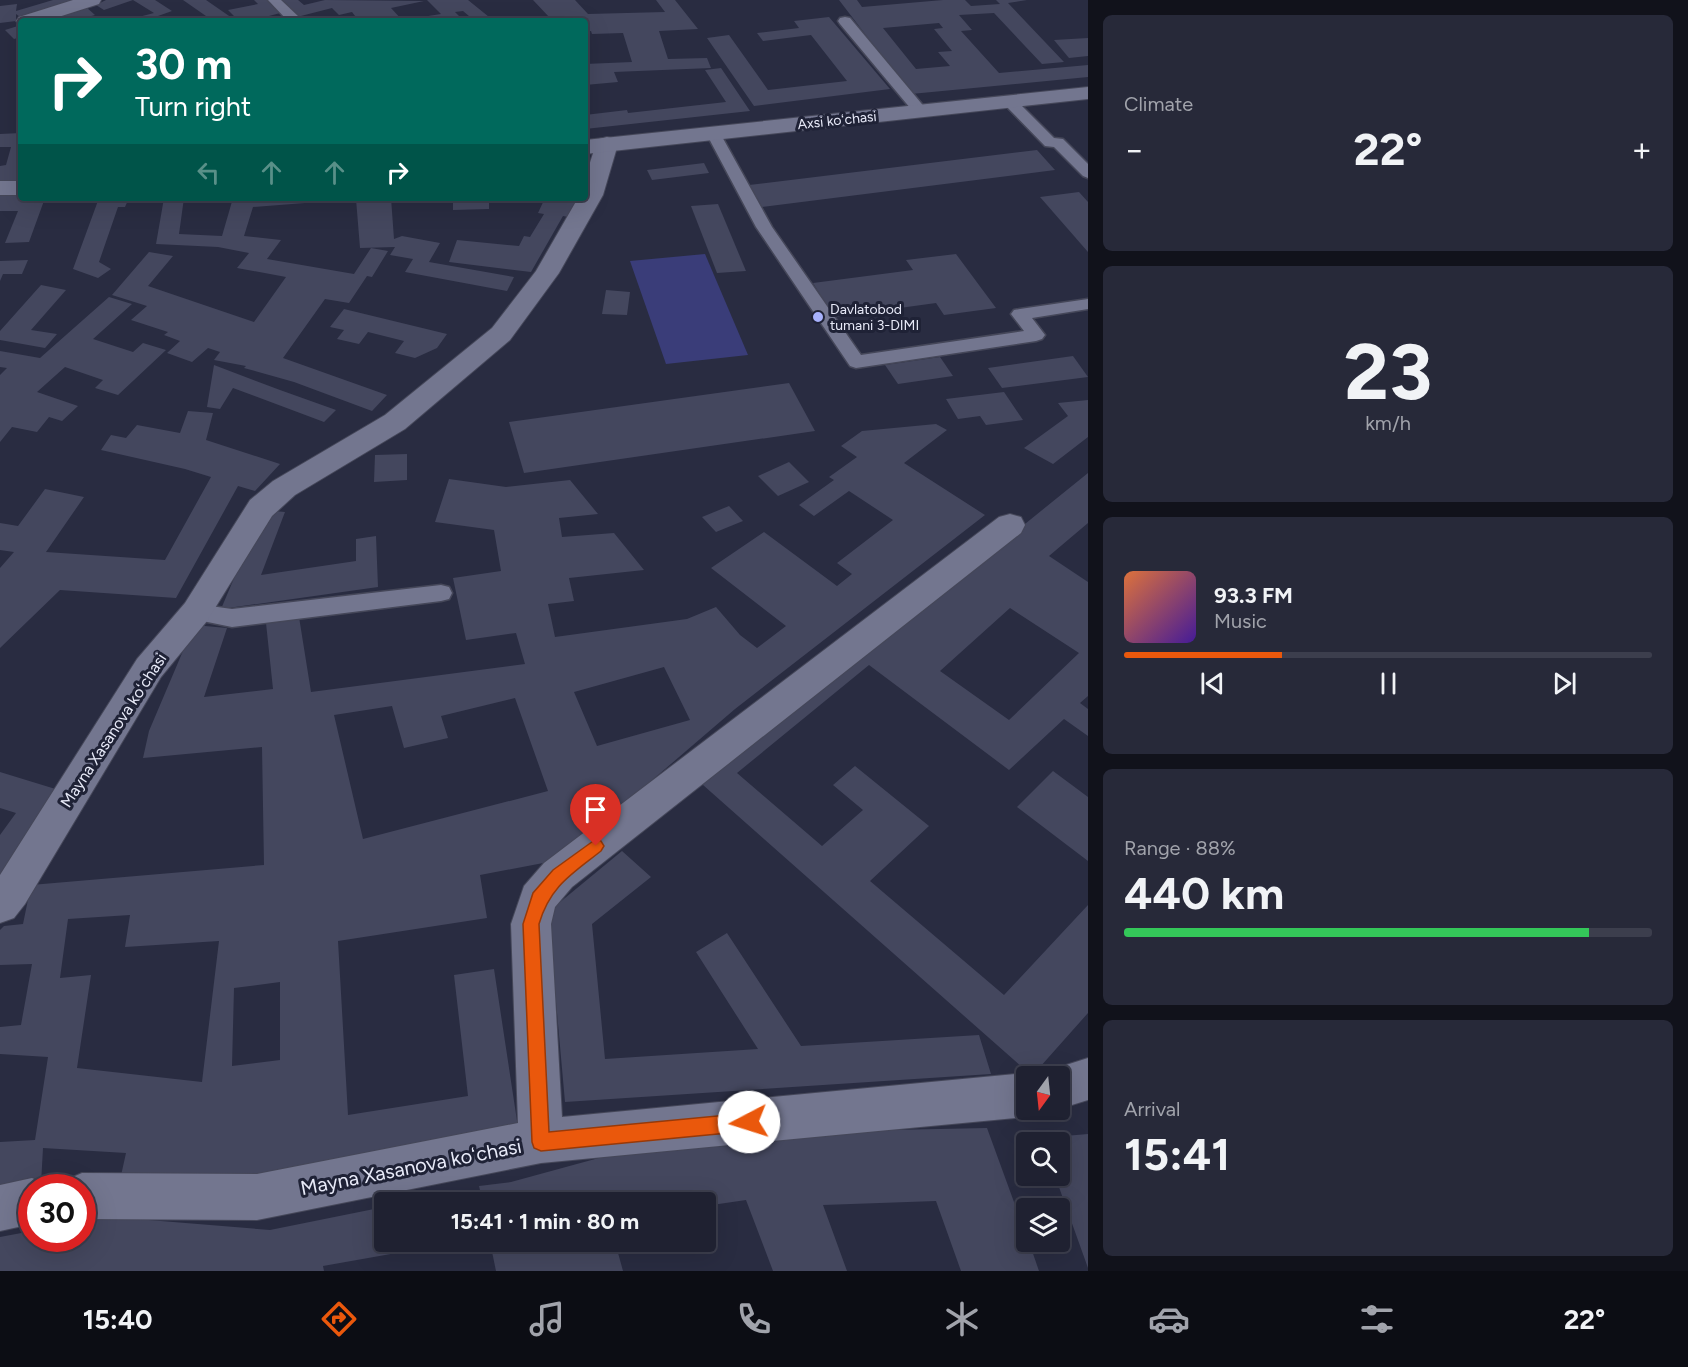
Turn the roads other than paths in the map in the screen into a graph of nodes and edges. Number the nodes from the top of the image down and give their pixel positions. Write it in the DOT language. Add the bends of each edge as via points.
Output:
graph roads {
  1 [pos="92,0"];
  2 [pos="274,0"];
  3 [pos="35,18"];
  4 [pos="292,18"];
  5 [pos="845,21"];
  6 [pos="1088,93"];
  7 [pos="1010,102"];
  8 [pos="921,112"];
  9 [pos="712,133"];
  10 [pos="596,145"];
  11 [pos="1088,173"];
  12 [pos="0,188"];
  13 [pos="18,188"];
  14 [pos="588,200"];
  15 [pos="588,201"];
  16 [pos="1088,303"];
  17 [pos="1010,525"];
  18 [pos="441,593"];
  19 [pos="196,612"];
  20 [pos="0,905"];
  21 [pos="1088,1079"];
  22 [pos="1070,1084"];
  23 [pos="1016,1096"];
  24 [pos="541,1142"];
  25 [pos="96,1196"];
  26 [pos="18,1204"];
  27 [pos="0,1208"];
  1 -- 3 [label="street"];
  2 -- 4 [label="lane"];
  5 -- 8 [label="lane"];
  6 -- 7 [label="street, Axsi koʻchasi"];
  7 -- 8 [label="street, Axsi koʻchasi"];
  7 -- 11 [label="lane" via="1050,144 1058,142"];
  8 -- 9 [label="street, Axsi koʻchasi"];
  9 -- 10 [label="street, Axsi koʻchasi"];
  9 -- 16 [label="lane" via="764,227 856,362 1036,335 1020,314"];
  10 -- 14 [label="street, Mayna Xasanova koʻchasi"];
  12 -- 13 [label="street"];
  15 -- 19 [label="street, Mayna Xasanova koʻchasi" via="547,273 501,334 395,422 284,488 261,508"];
  17 -- 24 [label="street" via="558,875 538,898 531,924"];
  18 -- 19 [label="lane" via="232,618"];
  19 -- 20 [label="street, Mayna Xasanova koʻchasi" via="149,668"];
  21 -- 22 [label="street"];
  23 -- 24 [label="street, Mayna Xasanova koʻchasi"];
  24 -- 25 [label="street, Mayna Xasanova koʻchasi" via="257,1197"];
  26 -- 27 [label="street"];
}
